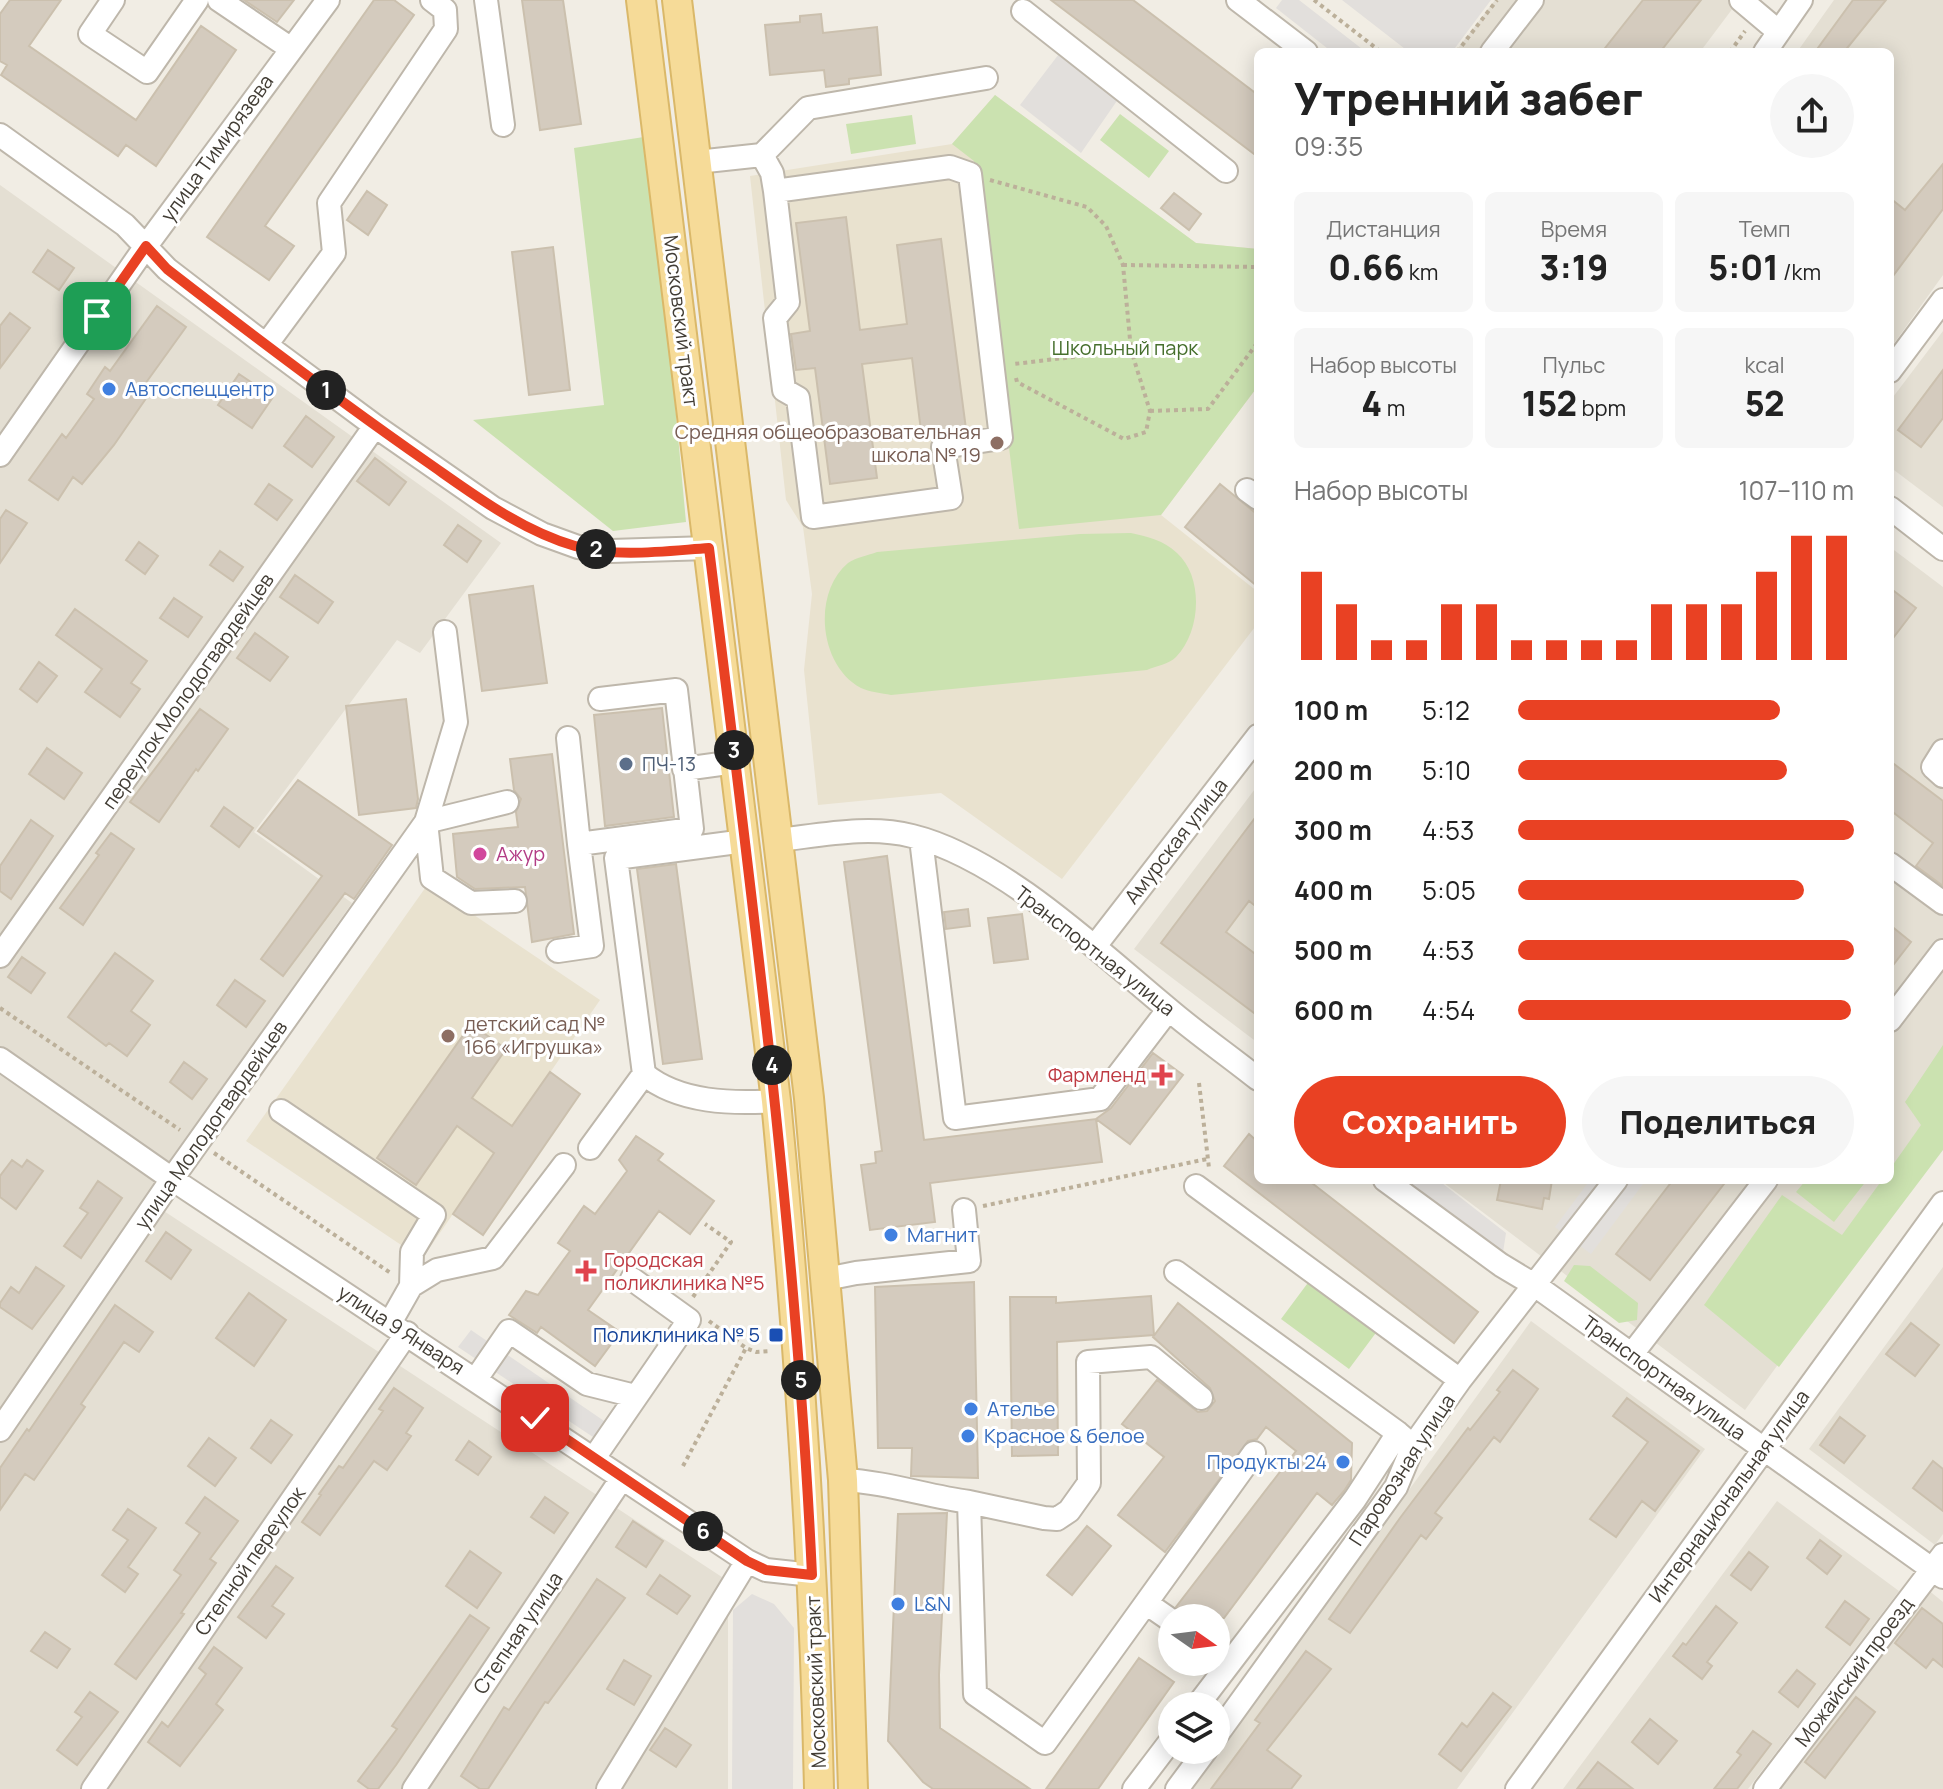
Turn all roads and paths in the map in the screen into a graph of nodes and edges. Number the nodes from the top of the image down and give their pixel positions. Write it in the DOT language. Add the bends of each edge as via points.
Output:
graph roads {
  1 [pos="113,0"];
  2 [pos="197,0"];
  3 [pos="219,0"];
  4 [pos="328,0"];
  5 [pos="432,0"];
  6 [pos="486,0"];
  7 [pos="641,0"];
  8 [pos="677,0"];
  9 [pos="1238,0"];
  10 [pos="1314,0"];
  11 [pos="1497,0"];
  12 [pos="1532,0"];
  13 [pos="1741,0"];
  14 [pos="1801,0"];
  15 [pos="1021,4"];
  16 [pos="1779,32"];
  17 [pos="290,48"];
  18 [pos="1301,48"];
  19 [pos="1376,48"];
  20 [pos="1460,48"];
  21 [pos="1495,48"];
  22 [pos="1768,48"];
  23 [pos="986,78"];
  24 [pos="503,125"];
  25 [pos="0,135"];
  26 [pos="762,155"];
  27 [pos="697,162"];
  28 [pos="1226,171"];
  29 [pos="980,177"];
  30 [pos="775,191"];
  31 [pos="993,195"];
  32 [pos="146,246"];
  33 [pos="1123,265"];
  34 [pos="1254,267"];
  35 [pos="1943,300"];
  36 [pos="266,345"];
  37 [pos="1254,347"];
  38 [pos="1131,350"];
  39 [pos="1012,351"];
  40 [pos="1014,366"];
  41 [pos="1894,366"];
  42 [pos="1150,411"];
  43 [pos="375,426"];
  44 [pos="0,455"];
  45 [pos="1894,511"];
  46 [pos="709,548"];
  47 [pos="1943,549"];
  48 [pos="445,632"];
  49 [pos="600,699"];
  50 [pos="568,738"];
  51 [pos="1254,741"];
  52 [pos="1943,751"];
  53 [pos="735,762"];
  54 [pos="684,769"];
  55 [pos="1943,776"];
  56 [pos="507,802"];
  57 [pos="426,822"];
  58 [pos="921,839"];
  59 [pos="779,840"];
  60 [pos="745,841"];
  61 [pos="579,844"];
  62 [pos="1894,867"];
  63 [pos="515,901"];
  64 [pos="1943,903"];
  65 [pos="1095,946"];
  66 [pos="558,951"];
  67 [pos="1943,951"];
  68 [pos="0,956"];
  69 [pos="1168,1010"];
  70 [pos="1894,1015"];
  71 [pos="0,1059"];
  72 [pos="644,1074"];
  73 [pos="1254,1074"];
  74 [pos="1199,1083"];
  75 [pos="776,1101"];
  76 [pos="281,1111"];
  77 [pos="590,1148"];
  78 [pos="1207,1159"];
  79 [pos="564,1165"];
  80 [pos="172,1179"];
  81 [pos="1390,1184"];
  82 [pos="1613,1184"];
  83 [pos="1763,1184"];
  84 [pos="1196,1186"];
  85 [pos="1943,1203"];
  86 [pos="964,1210"];
  87 [pos="705,1224"];
  88 [pos="1176,1272"];
  89 [pos="632,1279"];
  90 [pos="826,1279"];
  91 [pos="411,1286"];
  92 [pos="1536,1286"];
  93 [pos="687,1305"];
  94 [pos="699,1314"];
  95 [pos="398,1328"];
  96 [pos="746,1348"];
  97 [pos="771,1351"];
  98 [pos="1632,1354"];
  99 [pos="476,1379"];
  100 [pos="1460,1380"];
  101 [pos="635,1396"];
  102 [pos="1201,1398"];
  103 [pos="0,1430"];
  104 [pos="1406,1439"];
  105 [pos="1764,1449"];
  106 [pos="1254,1453"];
  107 [pos="594,1458"];
  108 [pos="683,1466"];
  109 [pos="622,1478"];
  110 [pos="843,1480"];
  111 [pos="969,1502"];
  112 [pos="747,1561"];
  113 [pos="1939,1567"];
  114 [pos="812,1575"];
  115 [pos="1146,1603"];
  116 [pos="1158,1611"];
  117 [pos="1230,1649"];
  118 [pos="1230,1717"];
  119 [pos="1158,1757"];
  120 [pos="1196,1764"];
  121 [pos="93,1789"];
  122 [pos="414,1789"];
  123 [pos="608,1789"];
  124 [pos="819,1789"];
  125 [pos="853,1789"];
  126 [pos="1134,1789"];
  127 [pos="1177,1789"];
  128 [pos="1517,1789"];
  129 [pos="1765,1789"];
  1 -- 2 [label="street" via="90,34 147,72"];
  3 -- 17 [label="street"];
  4 -- 17 [label="street, улица Тимирязева"];
  5 -- 36 [label="street" via="445,10 446,29 329,203 334,253"];
  6 -- 24 [label="street"];
  7 -- 46 [label="main road, Московский тракт"];
  8 -- 27 [label="main road, Московский тракт"];
  9 -- 18 [label="street"];
  10 -- 19 [label="path"];
  11 -- 20 [label="path"];
  12 -- 21 [label="street"];
  13 -- 16 [label="street"];
  14 -- 16 [label="street"];
  15 -- 28 [label="street"];
  16 -- 22 [label="street"];
  17 -- 32 [label="street, улица Тимирязева"];
  23 -- 26 [label="street" via="808,108"];
  25 -- 32 [label="street" via="125,225"];
  26 -- 27 [label="street"];
  26 -- 30 [label="street"];
  27 -- 59 [label="main road, Московский тракт"];
  29 -- 30 [label="street" via="950,167"];
  29 -- 30 [label="street" via="1001,438 943,447 951,498 813,517 798,398 784,390 775,318 788,302"];
  29 -- 31 [label="path"];
  29 -- 33 [label="path" via="1087,207 1106,226"];
  32 -- 36 [label="street" via="167,269"];
  32 -- 44 [label="street, улица Тимирязева"];
  33 -- 34 [label="path"];
  33 -- 38 [label="path"];
  35 -- 41 [label="street"];
  36 -- 43 [label="street"];
  37 -- 42 [label="path" via="1208,409"];
  38 -- 40 [label="path"];
  38 -- 42 [label="path"];
  39 -- 40 [label="path"];
  40 -- 42 [label="path" via="1017,382 1124,439 1146,432"];
  43 -- 46 [label="street" via="493,508 542,534 578,547 611,551"];
  43 -- 68 [label="street, переулок Молодогвардейцев"];
  45 -- 47 [label="street"];
  46 -- 53 [label="main road, Московский тракт"];
  48 -- 57 [label="street" via="456,722"];
  49 -- 54 [label="street" via="676,690"];
  50 -- 61 [label="street"];
  51 -- 65 [label="street, Амурская улица"];
  52 -- 55 [label="street" via="1933,767"];
  53 -- 54 [label="street"];
  53 -- 60 [label="main road, Московский тракт"];
  54 -- 61 [label="street" via="692,829"];
  56 -- 57 [label="street"];
  57 -- 63 [label="street" via="432,878 471,903"];
  57 -- 80 [label="street, улица Молодогвардейцев"];
  58 -- 59 [label="street, Транспортная улица" via="865,832"];
  58 -- 65 [label="street, Транспортная улица" via="994,873"];
  58 -- 69 [label="street" via="955,1118 1100,1099"];
  59 -- 90 [label="main road, Московский тракт"];
  60 -- 72 [label="street" via="616,858"];
  60 -- 75 [label="main road, Московский тракт"];
  61 -- 66 [label="street" via="592,946"];
  62 -- 64 [label="street"];
  65 -- 69 [label="street, Транспортная улица"];
  67 -- 70 [label="street"];
  69 -- 73 [label="street, Транспортная улица"];
  71 -- 80 [label="street, улица 9 Января"];
  72 -- 75 [label="street" via="683,1094 737,1103"];
  72 -- 77 [label="street"];
  74 -- 78 [label="path"];
  75 -- 114 [label="main road, Московский тракт" via="794,1283"];
  76 -- 91 [label="street" via="434,1215 412,1252"];
  78 -- 84 [label="path" via="1209,1169"];
  78 -- 86 [label="path"];
  79 -- 91 [label="street" via="493,1258 437,1270"];
  80 -- 95 [label="street, улица 9 Января"];
  80 -- 103 [label="street, улица Молодогвардейцев"];
  81 -- 92 [label="street, Транспортная улица"];
  82 -- 92 [label="street, Паровозная улица"];
  83 -- 98 [label="street"];
  84 -- 100 [label="street"];
  85 -- 105 [label="street, Интернациональная улица"];
  86 -- 90 [label="street" via="969,1261"];
  87 -- 93 [label="path" via="731,1242"];
  88 -- 104 [label="street"];
  89 -- 101 [label="street" via="689,1320"];
  90 -- 110 [label="main road, Московский тракт"];
  91 -- 95 [label="street, Степной переулок"];
  92 -- 98 [label="street, Транспортная улица"];
  92 -- 100 [label="street, Паровозная улица"];
  94 -- 96 [label="path"];
  95 -- 99 [label="street, улица 9 Января"];
  95 -- 121 [label="street, Степной переулок"];
  96 -- 97 [label="path"];
  96 -- 108 [label="path"];
  98 -- 105 [label="street, Транспортная улица"];
  99 -- 101 [label="street" via="509,1331 587,1384"];
  99 -- 107 [label="street, улица 9 Января"];
  100 -- 104 [label="street, Паровозная улица"];
  101 -- 107 [label="street"];
  102 -- 111 [label="street" via="1151,1357 1088,1362 1089,1483 1069,1511 1057,1519 1044,1518"];
  104 -- 117 [label="street"];
  104 -- 118 [label="street, Паровозная улица" via="1396,1487"];
  105 -- 113 [label="street, Транспортная улица"];
  105 -- 128 [label="street, Интернациональная улица"];
  106 -- 115 [label="street"];
  107 -- 109 [label="street, улица 9 Января"];
  109 -- 112 [label="street, улица 9 Января"];
  109 -- 122 [label="street, Степная улица"];
  110 -- 111 [label="street" via="872,1481"];
  110 -- 125 [label="main road, Московский тракт"];
  111 -- 115 [label="street" via="975,1694 1045,1743"];
  112 -- 114 [label="street, улица 9 Января" via="766,1570"];
  112 -- 123 [label="street"];
  113 -- 129 [label="street, Можайский проезд"];
  114 -- 124 [label="main road, Московский тракт"];
  115 -- 116 [label="street"];
  119 -- 126 [label="street"];
  120 -- 127 [label="street"];
}
